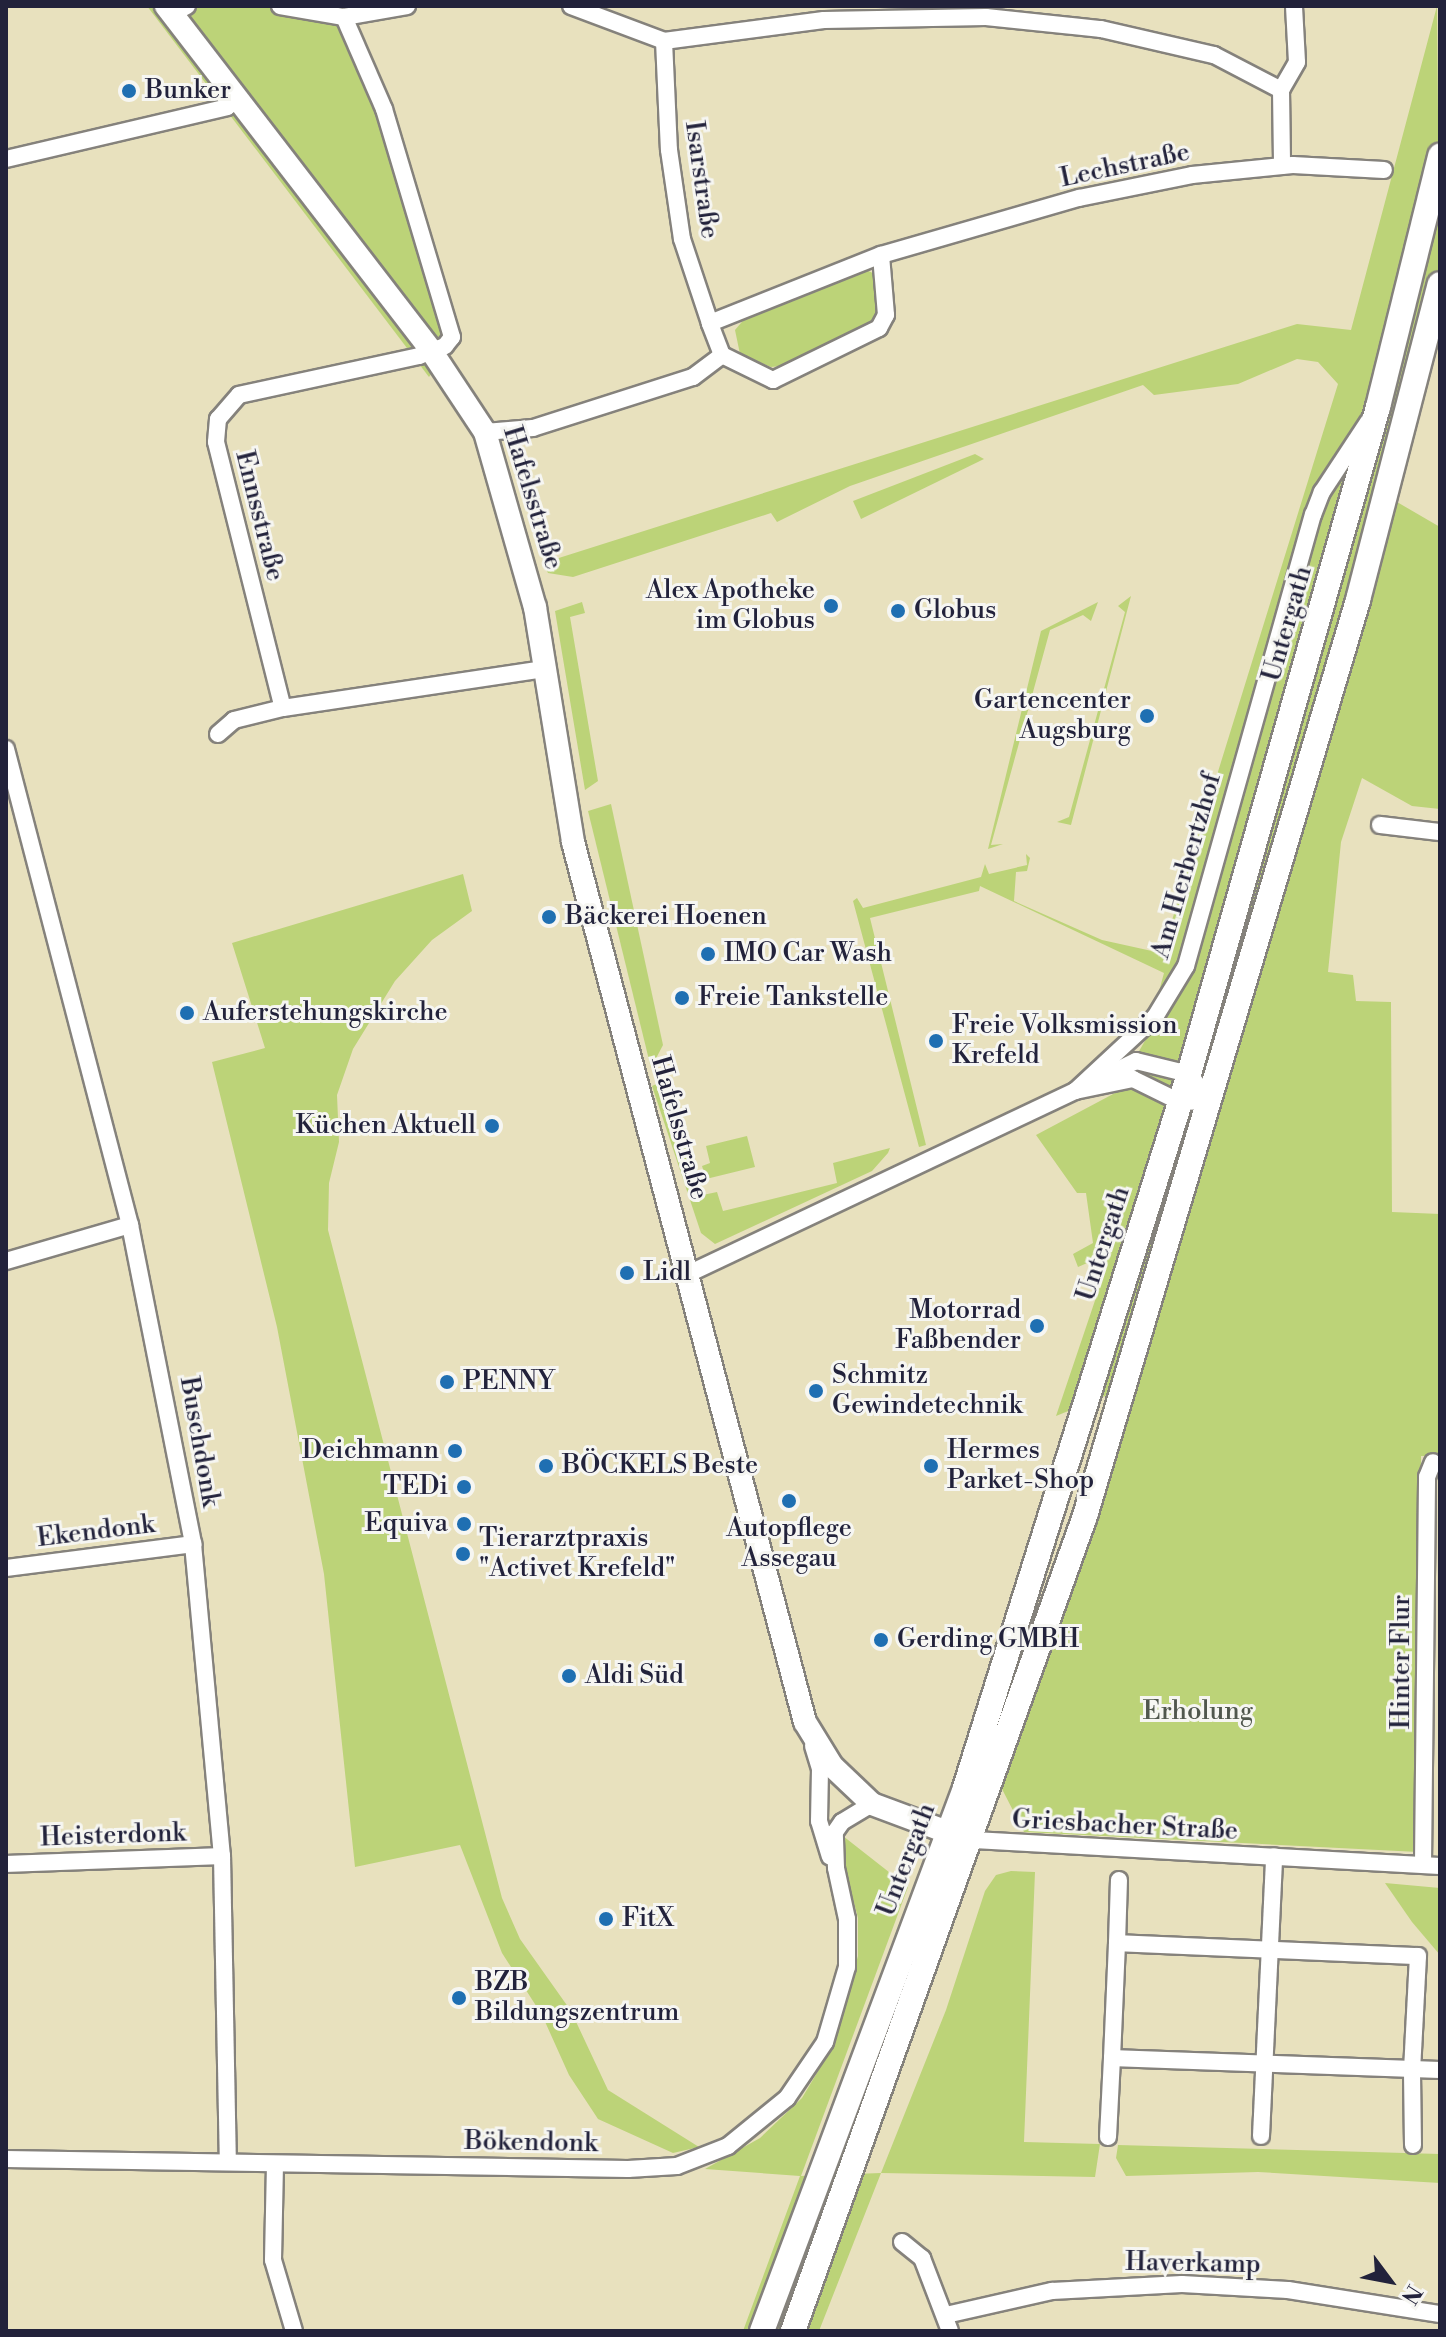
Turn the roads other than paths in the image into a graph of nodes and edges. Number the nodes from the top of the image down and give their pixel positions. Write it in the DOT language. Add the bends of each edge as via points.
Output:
graph roads {
  1 [pos="280,6"];
  2 [pos="407,6"];
  3 [pos="571,6"];
  4 [pos="1294,6"];
  5 [pos="175,9"];
  6 [pos="344,17"];
  7 [pos="664,41"];
  8 [pos="1281,90"];
  9 [pos="237,100"];
  10 [pos="1440,156"];
  11 [pos="6,159"];
  12 [pos="1282,166"];
  13 [pos="1384,170"];
  14 [pos="881,255"];
  15 [pos="1440,284"];
  16 [pos="710,323"];
  17 [pos="432,352"];
  18 [pos="722,355"];
  19 [pos="1378,407"];
  20 [pos="485,432"];
  21 [pos="544,669"];
  22 [pos="283,708"];
  23 [pos="218,734"];
  24 [pos="6,749"];
  25 [pos="13,811"];
  26 [pos="1380,825"];
  27 [pos="1440,832"];
  28 [pos="1189,1074"];
  29 [pos="1075,1091"];
  30 [pos="1210,1101"];
  31 [pos="1180,1102"];
  32 [pos="130,1225"];
  33 [pos="6,1261"];
  34 [pos="690,1273"];
  35 [pos="1433,1462"];
  36 [pos="193,1544"];
  37 [pos="6,1568"];
  38 [pos="805,1722"];
  39 [pos="872,1804"];
  40 [pos="946,1835"];
  41 [pos="973,1840"];
  42 [pos="222,1856"];
  43 [pos="1274,1856"];
  44 [pos="6,1864"];
  45 [pos="1432,1865"];
  46 [pos="836,1868"];
  47 [pos="1119,1880"];
  48 [pos="1117,1943"];
  49 [pos="1268,1950"];
  50 [pos="1112,2058"];
  51 [pos="1262,2064"];
  52 [pos="1412,2069"];
  53 [pos="1440,2070"];
  54 [pos="1261,2136"];
  55 [pos="1108,2137"];
  56 [pos="1413,2145"];
  57 [pos="6,2159"];
  58 [pos="228,2162"];
  59 [pos="275,2164"];
  60 [pos="902,2242"];
  61 [pos="1440,2314"];
  62 [pos="948,2323"];
  63 [pos="294,2331"];
  64 [pos="762,2331"];
  65 [pos="793,2331"];
  1 -- 6 [label="street"];
  2 -- 6 [label="street"];
  3 -- 7 [label="street"];
  4 -- 8 [label="street" via="1297,62"];
  5 -- 9 [label="main road, Hafelsstraße"];
  6 -- 17 [label="street" via="384,109 449,314 452,337"];
  7 -- 8 [label="street" via="824,20 986,17 1101,29 1214,55"];
  7 -- 16 [label="street, Isarstraße" via="669,150 682,239"];
  8 -- 12 [label="street"];
  9 -- 11 [label="street" via="227,107"];
  9 -- 17 [label="main road, Hafelsstraße"];
  10 -- 19 [label="main road, Untergath"];
  12 -- 13 [label="street, Lechstraße"];
  12 -- 14 [label="street, Lechstraße" via="1192,175 1079,198"];
  14 -- 16 [label="street, Lechstraße"];
  14 -- 18 [label="street" via="886,315 879,328 773,380"];
  15 -- 30 [label="main road, Untergath" via="1358,600"];
  16 -- 18 [label="street"];
  17 -- 20 [label="main road, Hafelsstraße"];
  17 -- 22 [label="street, Ennsstraße" via="239,395 218,419 216,442"];
  18 -- 20 [label="street" via="693,377 662,390 533,428"];
  19 -- 28 [label="main road, Untergath"];
  19 -- 29 [label="street, Am Herbertzhof" via="1322,492 1313,515 1186,966 1136,1039"];
  20 -- 21 [label="main road, Hafelsstraße" via="535,607"];
  21 -- 22 [label="street"];
  21 -- 34 [label="main road, Hafelsstraße" via="573,842"];
  22 -- 23 [label="street" via="234,720"];
  24 -- 25 [label="street, Buschdonk"];
  25 -- 32 [label="street, Buschdonk"];
  26 -- 27 [label="street"];
  28 -- 29 [label="street" via="1136,1061"];
  28 -- 30 [label="street"];
  28 -- 31 [label="main road, Untergath"];
  29 -- 31 [label="street" via="1133,1079"];
  29 -- 34 [label="street, Am Herbertzhof"];
  30 -- 31 [label="street"];
  30 -- 41 [label="main road, Untergath" via="1085,1516"];
  31 -- 40 [label="main road, Untergath"];
  32 -- 33 [label="street"];
  32 -- 36 [label="street, Buschdonk"];
  34 -- 38 [label="main road, Hafelsstraße"];
  35 -- 45 [label="street, Hinter Flur" via="1427,1477"];
  36 -- 37 [label="street, Ekendonk"];
  36 -- 42 [label="street, Buschdonk"];
  38 -- 39 [label="main road, Hafelsstraße" via="832,1766"];
  38 -- 46 [label="street, Bökendonk" via="820,1769 819,1821"];
  39 -- 40 [label="main road, Hafelsstraße"];
  39 -- 46 [label="street, Bökendonk" via="835,1832"];
  40 -- 41 [label="main road, Hafelsstraße"];
  40 -- 64 [label="main road, Untergath"];
  41 -- 43 [label="street, Griesbacher Straße"];
  41 -- 65 [label="main road, Untergath"];
  42 -- 44 [label="street, Heisterdonk"];
  42 -- 58 [label="street, Buschdonk"];
  43 -- 45 [label="street, Griesbacher Straße"];
  43 -- 49 [label="street, Griesbacher Straße"];
  46 -- 59 [label="street, Bökendonk" via="847,1919 847,1967 825,2042 787,2098 728,2146 677,2166 628,2169"];
  47 -- 48 [label="street, Griesbacher Straße"];
  48 -- 49 [label="street"];
  48 -- 50 [label="street, Griesbacher Straße"];
  49 -- 51 [label="street, Griesbacher Straße"];
  49 -- 52 [label="street" via="1418,1956"];
  50 -- 51 [label="street"];
  50 -- 55 [label="street, Griesbacher Straße"];
  51 -- 52 [label="street"];
  51 -- 54 [label="street, Griesbacher Straße"];
  52 -- 53 [label="street"];
  52 -- 56 [label="street"];
  57 -- 58 [label="street, Bökendonk"];
  58 -- 59 [label="street, Bökendonk"];
  59 -- 63 [label="street" via="273,2260"];
  60 -- 62 [label="street" via="922,2258"];
  61 -- 62 [label="street, Haverkamp" via="1288,2290 1182,2284 1052,2291"];
}
